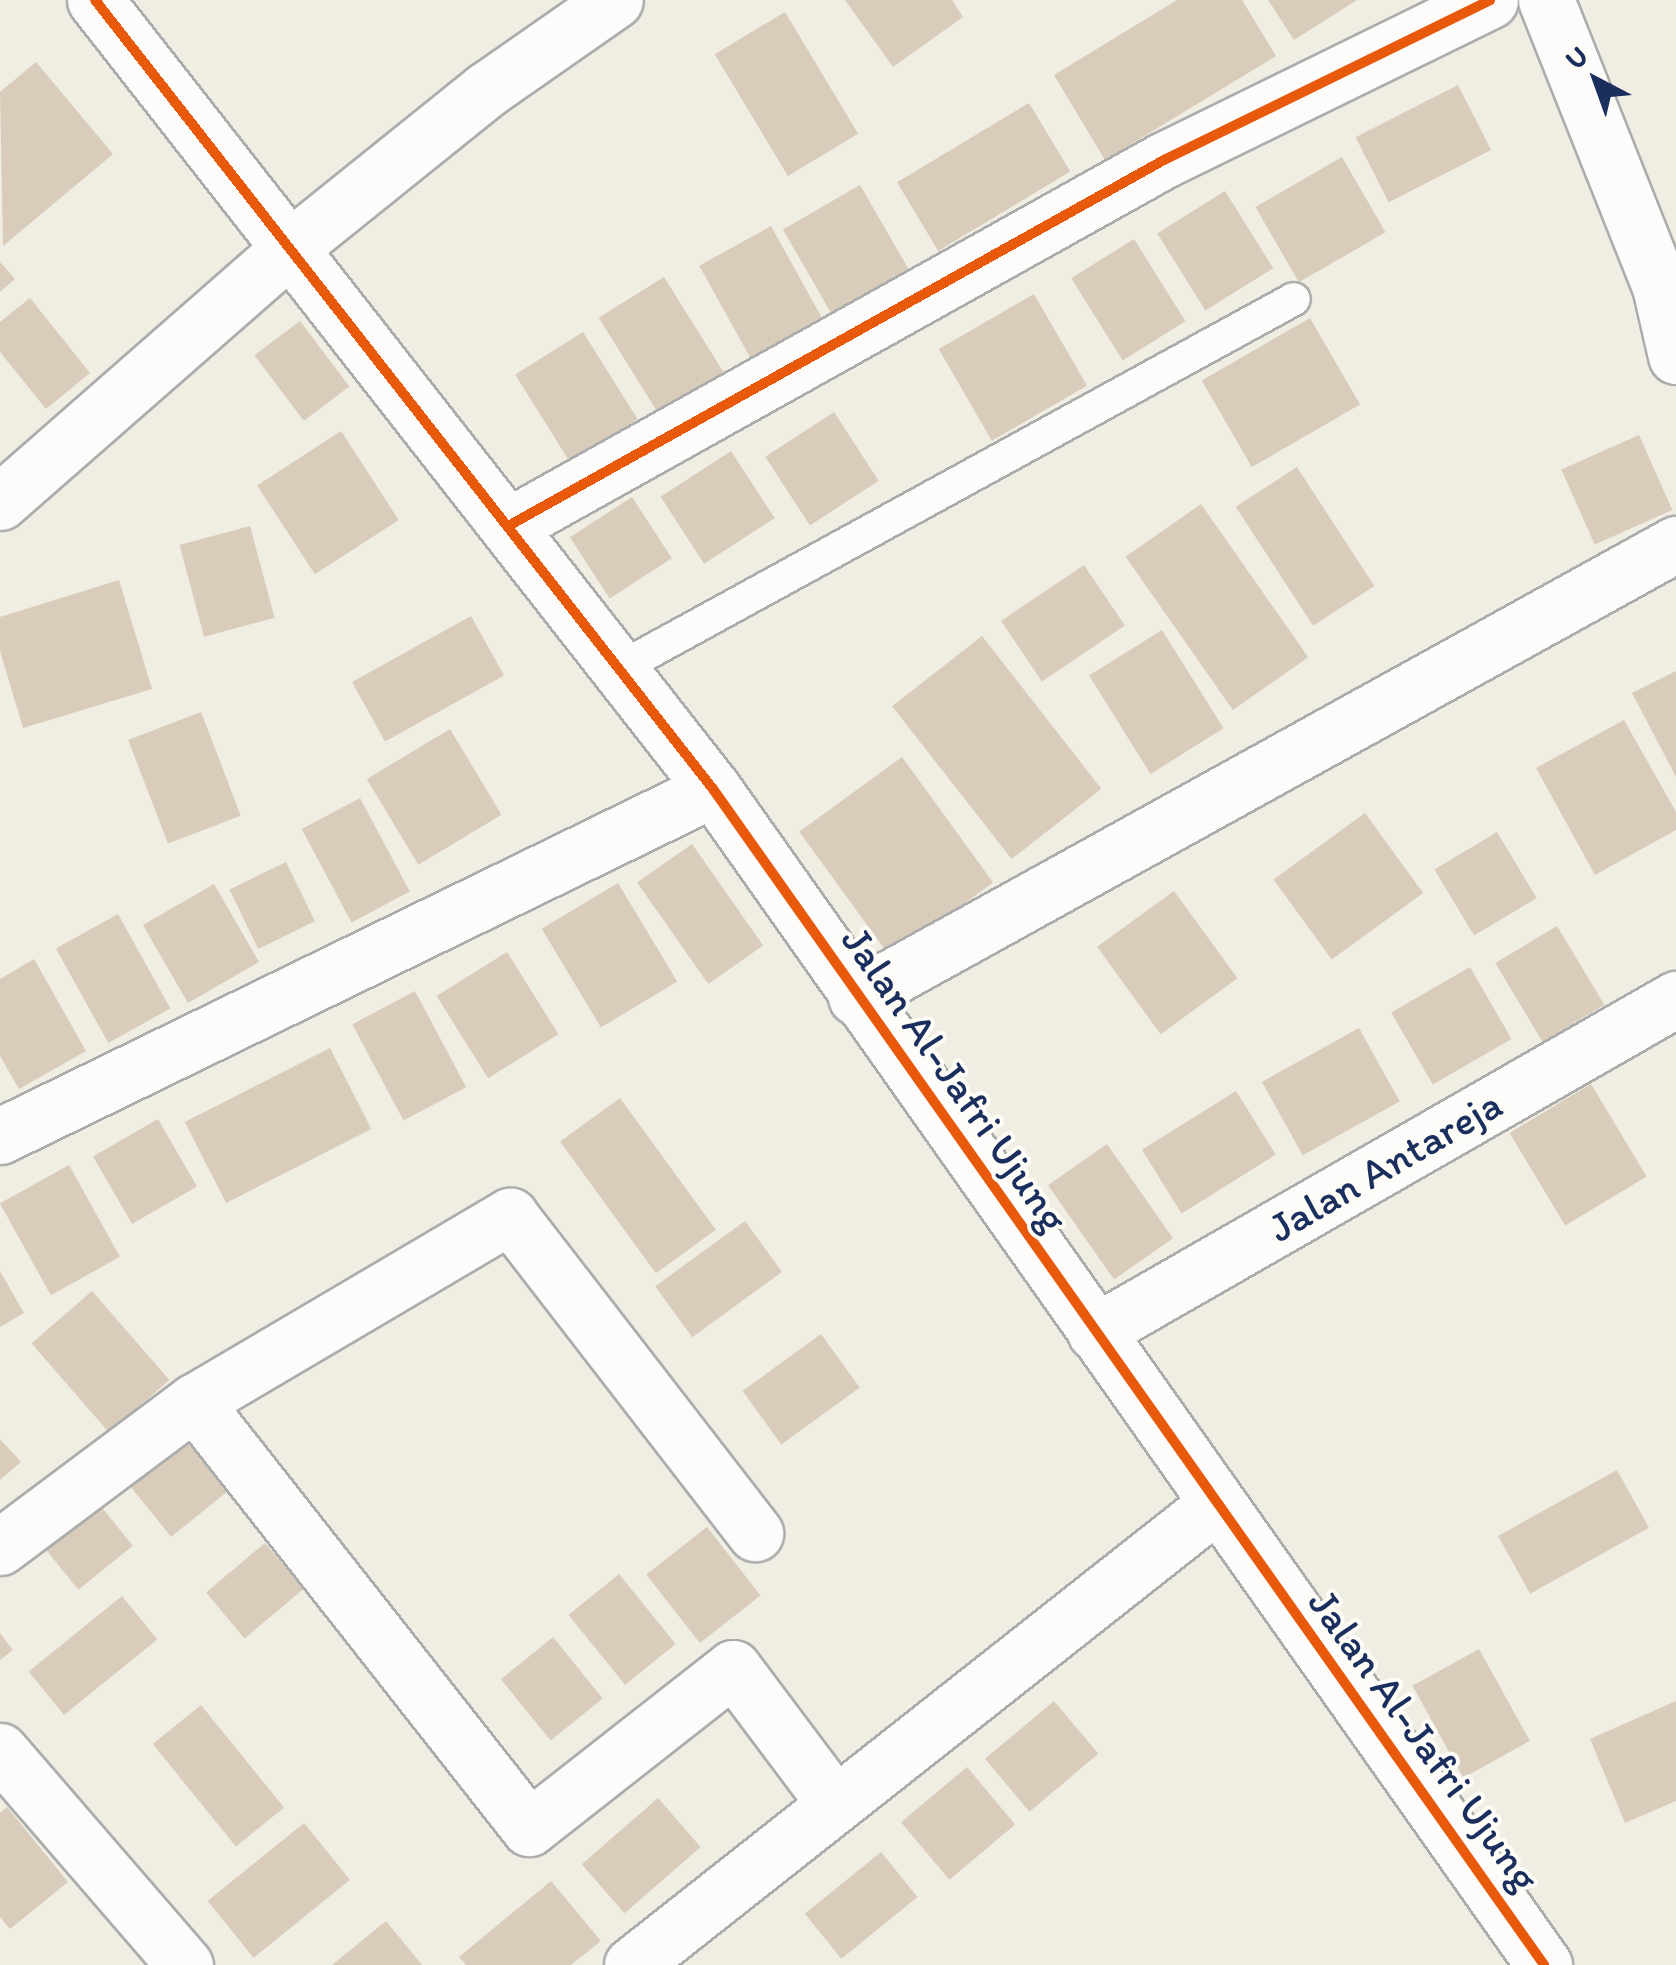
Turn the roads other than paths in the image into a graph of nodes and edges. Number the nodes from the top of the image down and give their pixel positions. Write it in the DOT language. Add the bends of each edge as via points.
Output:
graph roads {
  1 [pos="95,0"];
  2 [pos="615,0"];
  3 [pos="1490,0"];
  4 [pos="1546,0"];
  5 [pos="292,246"];
  6 [pos="1668,282"];
  7 [pos="1294,300"];
  8 [pos="1676,356"];
  9 [pos="0,502"];
  10 [pos="510,526"];
  11 [pos="1676,544"];
  12 [pos="620,668"];
  13 [pos="713,789"];
  14 [pos="856,997"];
  15 [pos="1676,999"];
  16 [pos="0,1136"];
  17 [pos="1094,1332"];
  18 [pos="194,1402"];
  19 [pos="1216,1504"];
  20 [pos="754,1533"];
  21 [pos="0,1548"];
  22 [pos="0,1751"];
  23 [pos="836,1804"];
  24 [pos="185,1965"];
  25 [pos="632,1965"];
  26 [pos="1544,1965"];
  1 -- 5 [label="street, Jalan Al-Jafri Ujung"];
  2 -- 5 [label="street" via="486,90"];
  3 -- 10 [label="street" via="1164,160"];
  4 -- 6 [label="street"];
  5 -- 9 [label="street"];
  5 -- 10 [label="street, Jalan Al-Jafri Ujung"];
  6 -- 8 [label="street"];
  7 -- 12 [label="lane"];
  10 -- 12 [label="street, Jalan Al-Jafri Ujung"];
  11 -- 14 [label="street"];
  12 -- 13 [label="street, Jalan Al-Jafri Ujung"];
  13 -- 14 [label="street, Jalan Al-Jafri Ujung"];
  13 -- 16 [label="street"];
  14 -- 17 [label="street, Jalan Al-Jafri Ujung"];
  15 -- 17 [label="street, Jalan Antareja"];
  17 -- 19 [label="street, Jalan Al-Jafri Ujung"];
  18 -- 20 [label="street" via="510,1216"];
  18 -- 21 [label="street"];
  18 -- 23 [label="street" via="530,1828 733,1668"];
  19 -- 23 [label="street"];
  19 -- 26 [label="street, Jalan Al-Jafri Ujung"];
  22 -- 24 [label="street"];
  23 -- 25 [label="street"];
}
